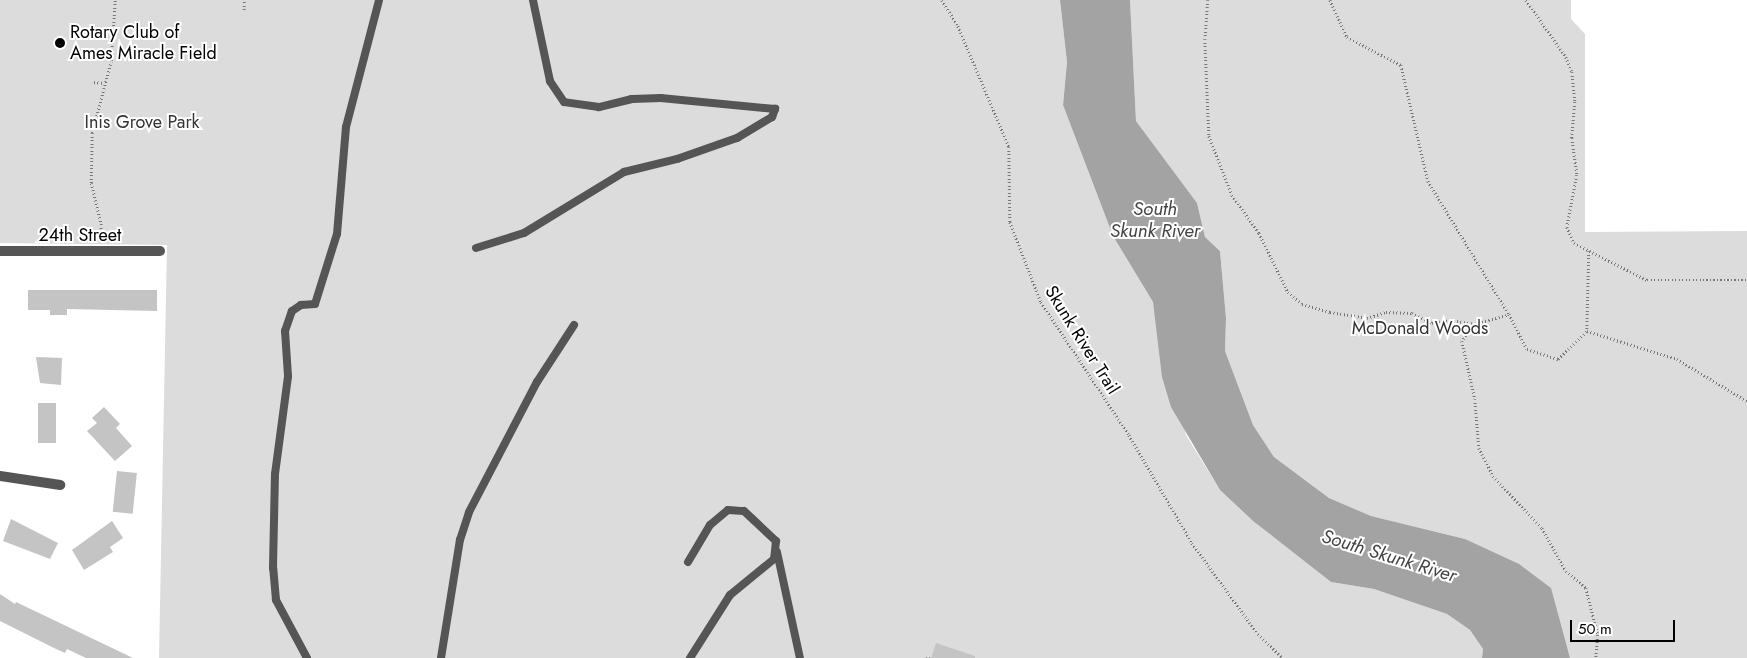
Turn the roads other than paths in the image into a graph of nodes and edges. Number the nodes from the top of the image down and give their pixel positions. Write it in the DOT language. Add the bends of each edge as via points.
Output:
graph roads {
  1 [pos="378,0"];
  2 [pos="533,0"];
  3 [pos="476,248"];
  4 [pos="0,251"];
  5 [pos="160,251"];
  6 [pos="574,325"];
  7 [pos="0,476"];
  8 [pos="60,485"];
  9 [pos="777,552"];
  10 [pos="688,562"];
  11 [pos="307,658"];
  12 [pos="441,658"];
  13 [pos="690,658"];
  14 [pos="800,658"];
  1 -- 11 [label="lane" via="346,127 337,234 315,304 301,305 292,311 285,331 288,376 275,474 272,568 276,600"];
  2 -- 3 [label="lane" via="553,91 564,102 599,107 632,99 661,98 775,109 772,117 738,138 677,159 624,172 524,233"];
  4 -- 5 [label="street, 24th Street"];
  6 -- 12 [label="lane" via="538,382 470,512 460,540"];
  7 -- 8 [label="street"];
  9 -- 10 [label="lane" via="776,541 744,511 735,509 728,510 710,525"];
  9 -- 13 [label="lane" via="774,559 730,595"];
  9 -- 14 [label="lane"];
}
